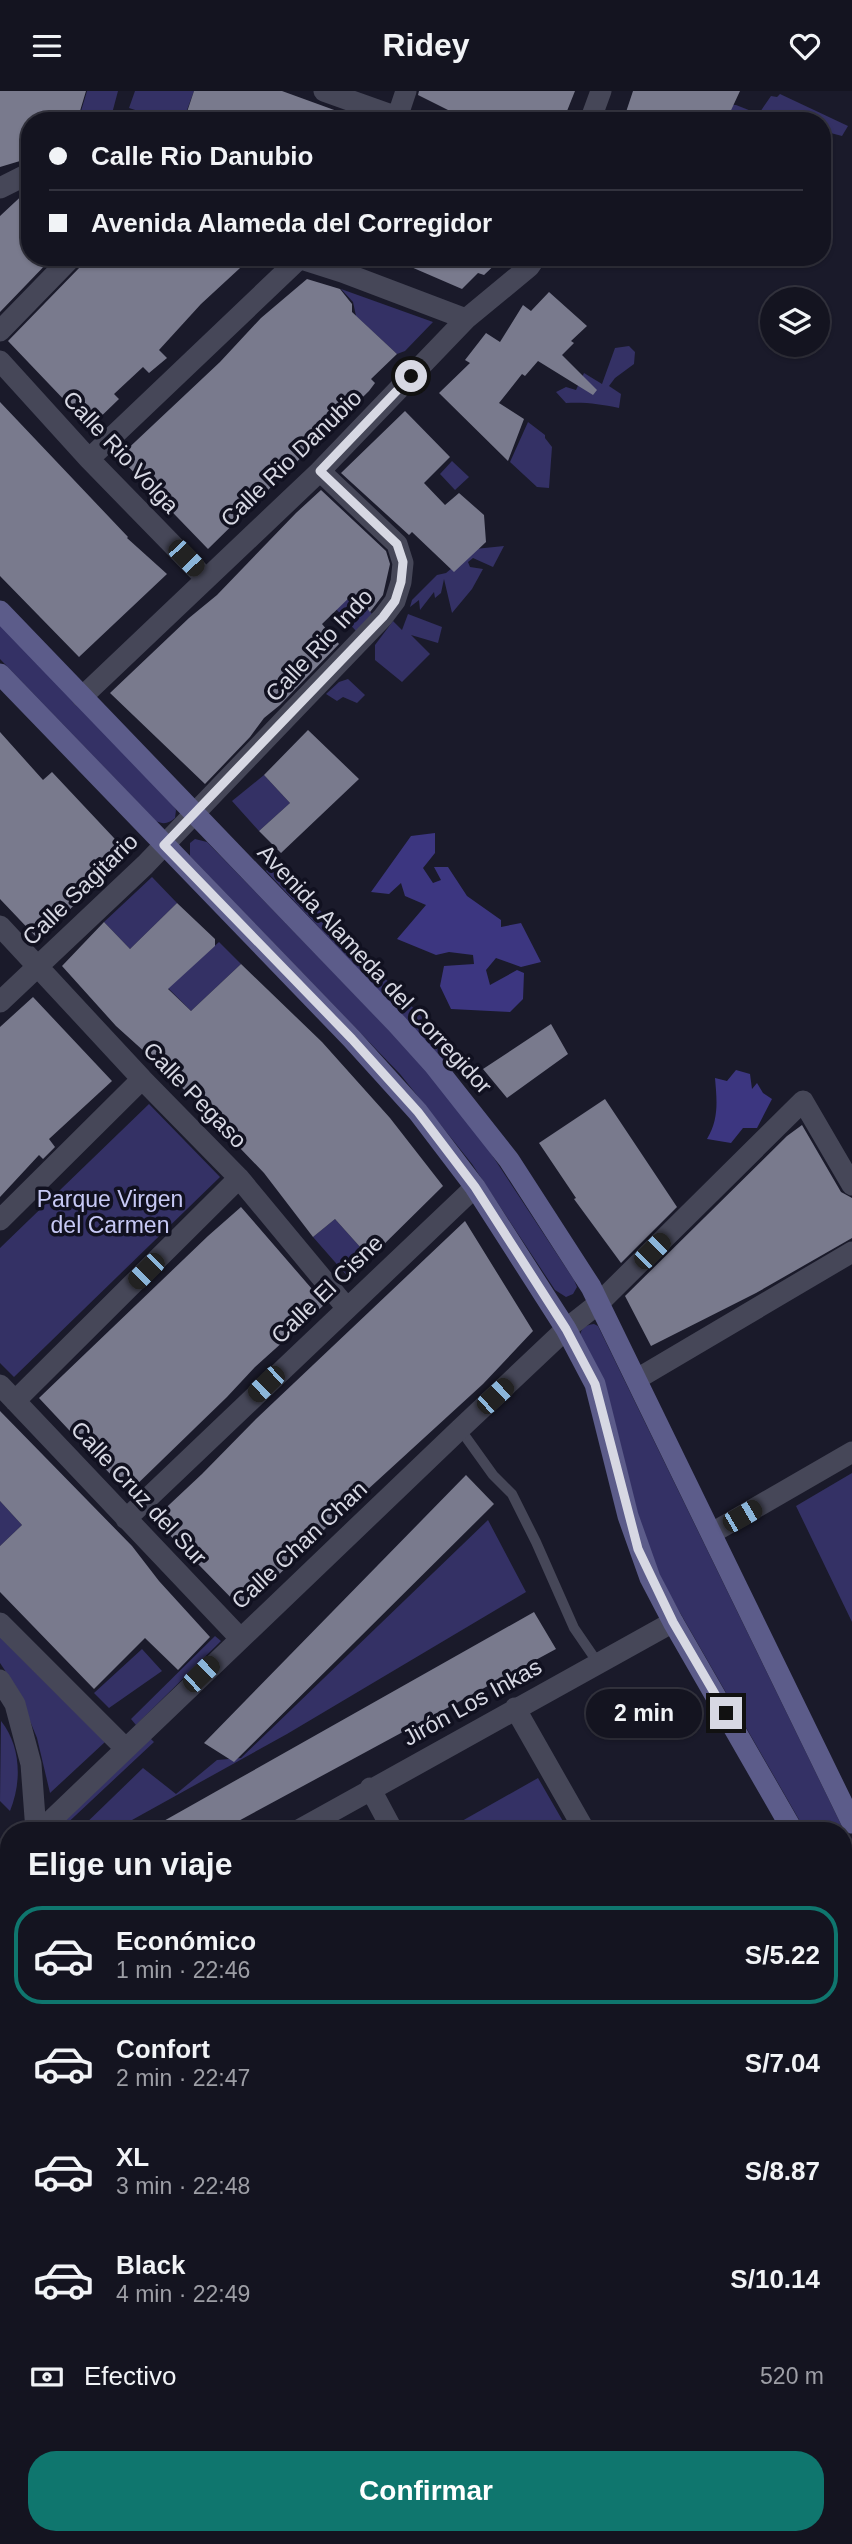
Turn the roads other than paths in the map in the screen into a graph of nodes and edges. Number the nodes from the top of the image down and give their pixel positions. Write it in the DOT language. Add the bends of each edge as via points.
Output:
graph roads {
  1 [pos="324,91"];
  2 [pos="406,91"];
  3 [pos="601,91"];
  4 [pos="379,112"];
  5 [pos="402,112"];
  6 [pos="593,112"];
  7 [pos="21,178"];
  8 [pos="0,188"];
  9 [pos="63,266"];
  10 [pos="289,266"];
  11 [pos="349,266"];
  12 [pos="529,266"];
  13 [pos="466,319"];
  14 [pos="0,331"];
  15 [pos="0,361"];
  16 [pos="89,459"];
  17 [pos="320,471"];
  18 [pos="205,578"];
  19 [pos="0,611"];
  20 [pos="0,674"];
  21 [pos="82,697"];
  22 [pos="195,814"];
  23 [pos="164,845"];
  24 [pos="0,926"];
  25 [pos="38,966"];
  26 [pos="0,1002"];
  27 [pos="142,1079"];
  28 [pos="239,1178"];
  29 [pos="852,1185"];
  30 [pos="475,1187"];
  31 [pos="0,1220"];
  32 [pos="852,1252"];
  33 [pos="599,1303"];
  34 [pos="346,1307"];
  35 [pos="566,1329"];
  36 [pos="637,1379"];
  37 [pos="0,1385"];
  38 [pos="15,1401"];
  39 [pos="460,1429"];
  40 [pos="852,1452"];
  41 [pos="126,1519"];
  42 [pos="712,1533"];
  43 [pos="673,1622"];
  44 [pos="0,1623"];
  45 [pos="239,1637"];
  46 [pos="598,1663"];
  47 [pos="0,1680"];
  48 [pos="515,1708"];
  49 [pos="125,1748"];
  50 [pos="370,1788"];
  51 [pos="37,1822"];
  52 [pos="47,1822"];
  53 [pos="312,1822"];
  54 [pos="388,1822"];
  55 [pos="580,1822"];
  56 [pos="788,1822"];
  57 [pos="852,1822"];
  1 -- 4 [label="street"];
  2 -- 5 [label="street"];
  3 -- 6 [label="street"];
  7 -- 8 [label="street"];
  9 -- 14 [label="street"];
  10 -- 16 [label="street"];
  11 -- 13 [label="street"];
  12 -- 13 [label="street, Calle Rio Danubio"];
  13 -- 17 [label="street, Calle Rio Danubio"];
  15 -- 16 [label="street, Calle Rio Volga"];
  16 -- 18 [label="street, Calle Rio Volga"];
  17 -- 18 [label="street, Calle Rio Danubio"];
  17 -- 22 [label="street, Calle Rio Indo" via="397,544 403,562 395,601"];
  18 -- 21 [label="street, Calle Rio Danubio"];
  19 -- 21 [label="main road, Avenida Alameda del Corregidor"];
  20 -- 23 [label="main road"];
  21 -- 22 [label="main road, Avenida Alameda del Corregidor"];
  22 -- 23 [label="street, Calle Sagitario"];
  22 -- 33 [label="main road, Avenida Alameda del Corregidor" via="434,1065 509,1160"];
  23 -- 25 [label="street, Calle Sagitario"];
  23 -- 30 [label="main road" via="352,1039 418,1112"];
  24 -- 25 [label="street, Calle Pegaso"];
  25 -- 26 [label="street, Calle Sagitario"];
  25 -- 27 [label="street, Calle Pegaso"];
  27 -- 28 [label="street, Calle Pegaso"];
  27 -- 31 [label="street"];
  28 -- 34 [label="street, Calle Pegaso"];
  28 -- 38 [label="street"];
  29 -- 33 [label="street, Calle Chan Chan" via="803,1101"];
  30 -- 34 [label="street, Calle El Cisne"];
  30 -- 35 [label="main road"];
  32 -- 36 [label="street"];
  33 -- 35 [label="street, Calle Chan Chan"];
  33 -- 36 [label="main road, Avenida Alameda del Corregidor"];
  34 -- 41 [label="street, Calle El Cisne"];
  35 -- 39 [label="street, Calle Chan Chan"];
  35 -- 43 [label="main road" via="595,1384 638,1549"];
  36 -- 42 [label="main road, Avenida Alameda del Corregidor"];
  37 -- 38 [label="street, Calle Cruz del Sur"];
  38 -- 41 [label="street, Calle Cruz del Sur"];
  39 -- 45 [label="street, Calle Chan Chan"];
  39 -- 46 [label="lane" via="512,1495 574,1628"];
  40 -- 42 [label="street"];
  41 -- 45 [label="street, Calle Cruz del Sur"];
  42 -- 57 [label="main road, Avenida Alameda del Corregidor"];
  43 -- 46 [label="street, Jirón Los Inkas"];
  43 -- 56 [label="main road"];
  44 -- 49 [label="street"];
  45 -- 49 [label="street, Calle Chan Chan"];
  46 -- 48 [label="street, Jirón Los Inkas"];
  47 -- 51 [label="street" via="15,1704 31,1764"];
  48 -- 50 [label="street, Jirón Los Inkas"];
  48 -- 55 [label="street"];
  49 -- 52 [label="street, Calle Chan Chan"];
  50 -- 53 [label="street, Jirón Los Inkas"];
  50 -- 54 [label="street"];
}
